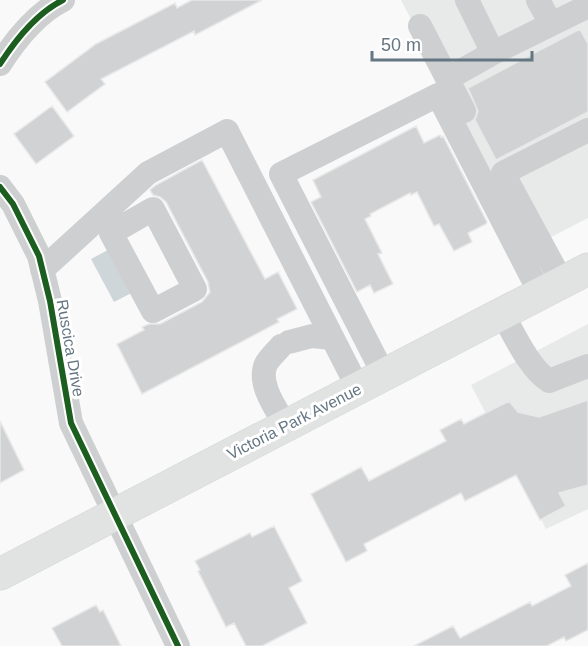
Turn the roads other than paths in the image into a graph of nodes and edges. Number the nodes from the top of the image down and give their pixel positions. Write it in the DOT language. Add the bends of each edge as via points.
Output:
graph roads {
  1 [pos="63,0"];
  2 [pos="467,0"];
  3 [pos="538,0"];
  4 [pos="588,6"];
  5 [pos="551,24"];
  6 [pos="420,26"];
  7 [pos="493,53"];
  8 [pos="0,64"];
  9 [pos="447,79"];
  10 [pos="588,130"];
  11 [pos="503,173"];
  12 [pos="138,182"];
  13 [pos="0,187"];
  14 [pos="153,210"];
  15 [pos="42,270"];
  16 [pos="563,281"];
  17 [pos="502,313"];
  18 [pos="332,338"];
  19 [pos="588,366"];
  20 [pos="371,382"];
  21 [pos="286,426"];
  22 [pos="114,514"];
  23 [pos="0,574"];
  24 [pos="178,646"];
  1 -- 8 [label="street" via="49,8 11,46"];
  2 -- 7 [label="street"];
  3 -- 5 [label="street"];
  4 -- 5 [label="street"];
  5 -- 7 [label="street"];
  6 -- 9 [label="street"];
  7 -- 9 [label="street"];
  9 -- 11 [label="street" via="491,163"];
  10 -- 11 [label="street"];
  11 -- 16 [label="street"];
  12 -- 14 [label="street"];
  12 -- 15 [label="street"];
  12 -- 18 [label="street" via="227,131"];
  13 -- 15 [label="street, Ruscica Drive" via="13,204"];
  15 -- 22 [label="street, Ruscica Drive" via="71,423"];
  16 -- 17 [label="main road, Victoria Park Avenue"];
  16 -- 20 [label="street" via="438,95 282,174"];
  17 -- 19 [label="street" via="521,348 549,381"];
  17 -- 20 [label="main road, Victoria Park Avenue"];
  18 -- 20 [label="street"];
  18 -- 21 [label="street" via="312,336 285,344 266,364 268,393"];
  20 -- 21 [label="main road, Victoria Park Avenue"];
  21 -- 22 [label="main road, Victoria Park Avenue"];
  22 -- 23 [label="main road, Victoria Park Avenue"];
  22 -- 24 [label="street, Ruscica Drive"];
}
